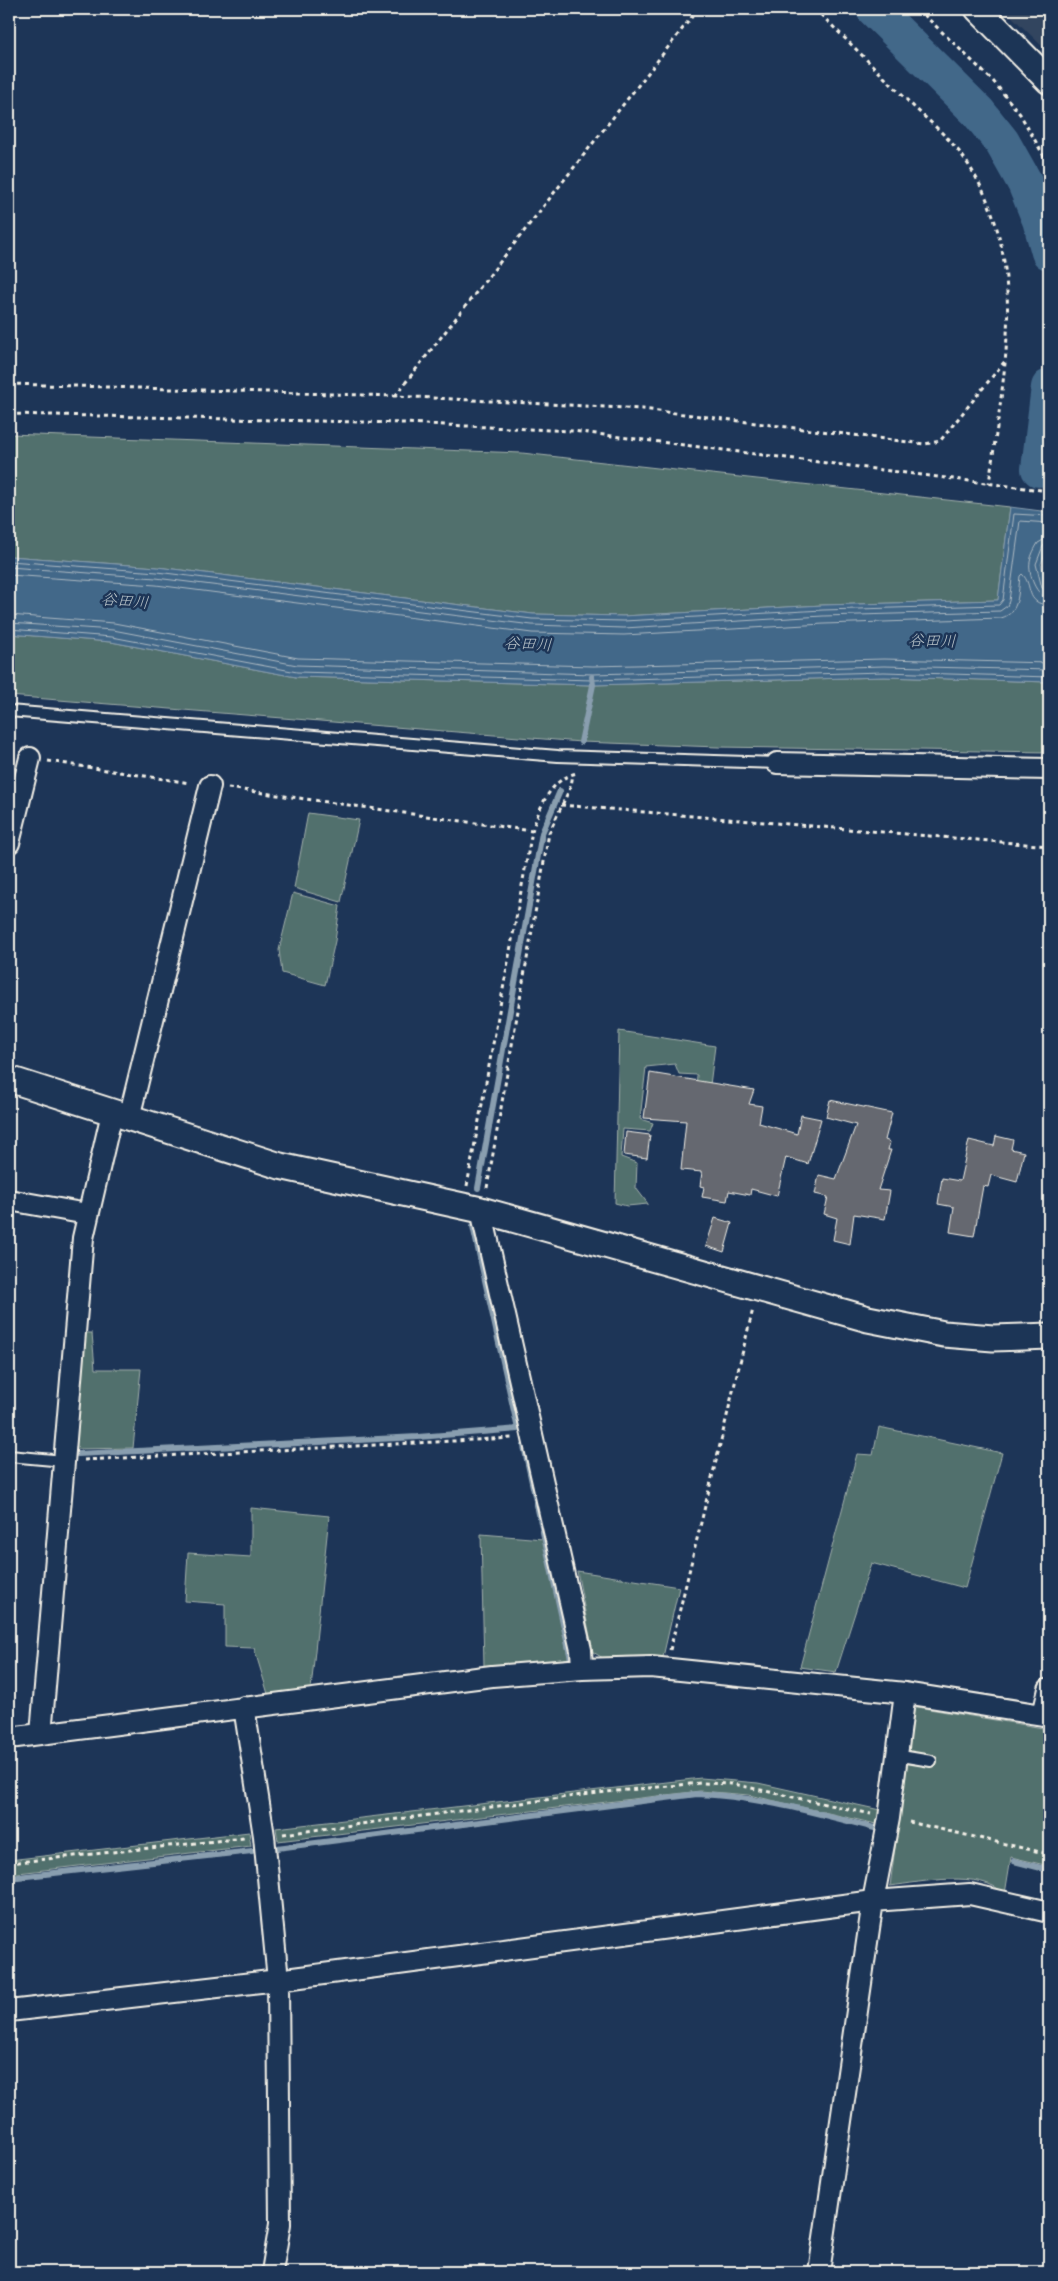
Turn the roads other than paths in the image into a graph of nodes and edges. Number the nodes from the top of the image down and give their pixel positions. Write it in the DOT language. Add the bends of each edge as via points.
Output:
graph roads {
  1 [pos="978,9"];
  2 [pos="1049,81"];
  3 [pos="9,711"];
  4 [pos="30,758"];
  5 [pos="777,762"];
  6 [pos="1049,769"];
  7 [pos="210,786"];
  8 [pos="9,844"];
  9 [pos="9,1080"];
  10 [pos="120,1116"];
  11 [pos="477,1199"];
  12 [pos="9,1200"];
  13 [pos="87,1214"];
  14 [pos="1049,1336"];
  15 [pos="9,1456"];
  16 [pos="64,1461"];
  17 [pos="582,1669"];
  18 [pos="1049,1689"];
  19 [pos="905,1693"];
  20 [pos="244,1707"];
  21 [pos="1046,1716"];
  22 [pos="41,1734"];
  23 [pos="9,1738"];
  24 [pos="895,1755"];
  25 [pos="932,1760"];
  26 [pos="873,1901"];
  27 [pos="1049,1912"];
  28 [pos="278,1980"];
  29 [pos="9,2012"];
  30 [pos="272,2272"];
  31 [pos="819,2272"];
  1 -- 2 [label="street"];
  3 -- 5 [label="lane" via="558,756"];
  4 -- 8 [label="street"];
  5 -- 6 [label="street"];
  7 -- 10 [label="street"];
  9 -- 10 [label="street"];
  10 -- 11 [label="street" via="280,1166"];
  10 -- 13 [label="street"];
  11 -- 14 [label="street" via="758,1288 914,1329 993,1338"];
  11 -- 17 [label="street" via="581,1650"];
  12 -- 13 [label="street"];
  13 -- 16 [label="street"];
  15 -- 16 [label="lane"];
  16 -- 22 [label="street"];
  17 -- 19 [label="street" via="666,1668"];
  17 -- 20 [label="street" via="492,1676"];
  18 -- 21 [label="street"];
  19 -- 21 [label="street"];
  19 -- 24 [label="street"];
  20 -- 22 [label="street"];
  20 -- 28 [label="street" via="264,1836"];
  22 -- 23 [label="street"];
  24 -- 25 [label="lane"];
  24 -- 26 [label="street" via="889,1818"];
  26 -- 27 [label="street" via="970,1894"];
  26 -- 28 [label="street"];
  26 -- 31 [label="street"];
  28 -- 29 [label="street"];
  28 -- 30 [label="street" via="280,2224"];
}
